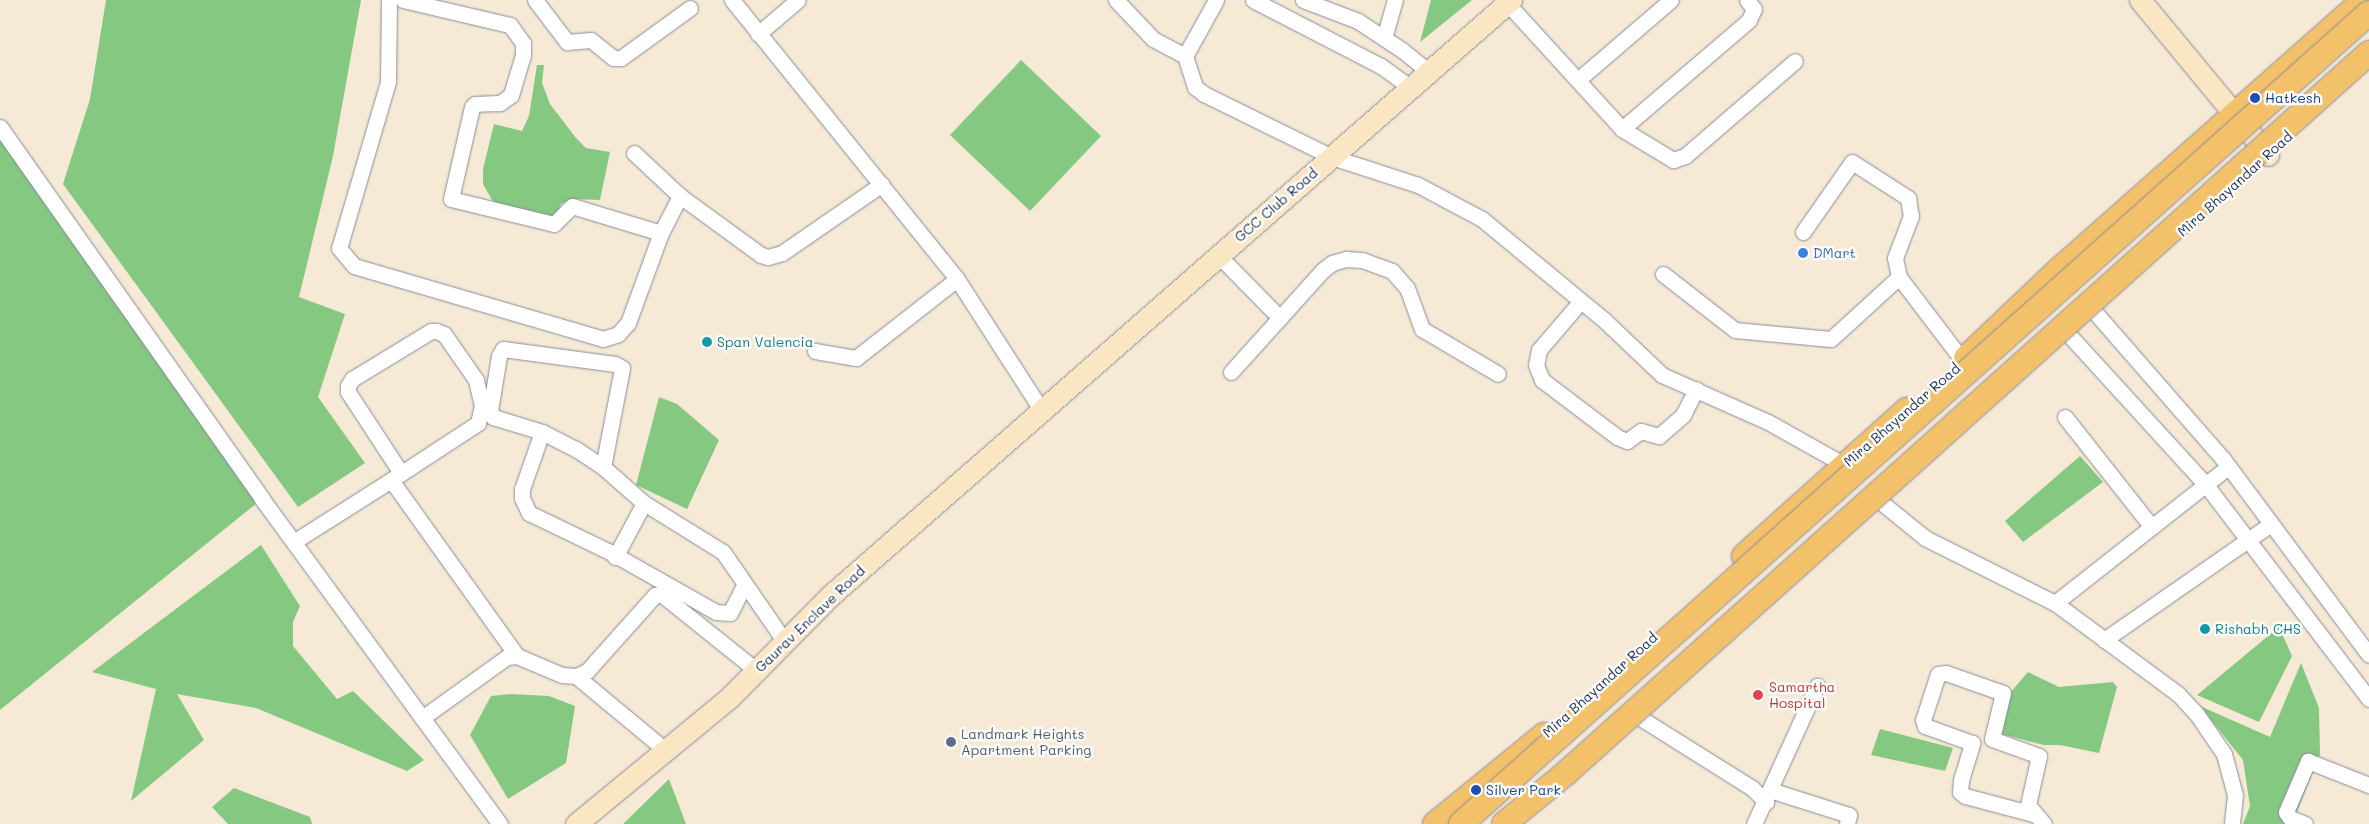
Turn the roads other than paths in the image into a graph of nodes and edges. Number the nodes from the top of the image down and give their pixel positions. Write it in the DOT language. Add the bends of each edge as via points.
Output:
graph roads {
  1 [pos="389,0"];
  2 [pos="403,0"];
  3 [pos="535,0"];
  4 [pos="732,0"];
  5 [pos="798,0"];
  6 [pos="1116,0"];
  7 [pos="1216,0"];
  8 [pos="1253,0"];
  9 [pos="1303,0"];
  10 [pos="1395,0"];
  11 [pos="1671,0"];
  12 [pos="2140,0"];
  13 [pos="2364,0"];
  14 [pos="1752,1"];
  15 [pos="1509,2"];
  16 [pos="1332,5"];
  17 [pos="690,8"];
  18 [pos="2369,13"];
  19 [pos="758,34"];
  20 [pos="1384,38"];
  21 [pos="2369,52"];
  22 [pos="1185,56"];
  23 [pos="1795,61"];
  24 [pos="2369,66"];
  25 [pos="1429,72"];
  26 [pos="1579,79"];
  27 [pos="1411,88"];
  28 [pos="2233,115"];
  29 [pos="0,127"];
  30 [pos="1622,129"];
  31 [pos="634,153"];
  32 [pos="2268,155"];
  33 [pos="1332,156"];
  34 [pos="882,184"];
  35 [pos="680,196"];
  36 [pos="1804,232"];
  37 [pos="661,233"];
  38 [pos="1218,256"];
  39 [pos="1663,274"];
  40 [pos="1899,277"];
  41 [pos="957,279"];
  42 [pos="1580,302"];
  43 [pos="2093,310"];
  44 [pos="1280,318"];
  45 [pos="2070,336"];
  46 [pos="815,351"];
  47 [pos="1963,361"];
  48 [pos="1231,372"];
  49 [pos="1498,374"];
  50 [pos="1696,390"];
  51 [pos="1042,411"];
  52 [pos="2065,418"];
  53 [pos="542,432"];
  54 [pos="1845,465"];
  55 [pos="2229,466"];
  56 [pos="603,467"];
  57 [pos="396,476"];
  58 [pos="2206,485"];
  59 [pos="644,503"];
  60 [pos="1882,503"];
  61 [pos="2271,524"];
  62 [pos="2152,527"];
  63 [pos="2250,539"];
  64 [pos="295,541"];
  65 [pos="615,557"];
  66 [pos="744,585"];
  67 [pos="2055,603"];
  68 [pos="2104,640"];
  69 [pos="785,642"];
  70 [pos="2369,655"];
  71 [pos="517,656"];
  72 [pos="756,671"];
  73 [pos="576,676"];
  74 [pos="1817,686"];
  75 [pos="2369,699"];
  76 [pos="422,718"];
  77 [pos="1642,719"];
  78 [pos="666,750"];
  79 [pos="2369,785"];
  80 [pos="1768,796"];
  81 [pos="2038,819"];
  82 [pos="500,824"];
  83 [pos="576,824"];
  84 [pos="1435,824"];
  85 [pos="1461,824"];
  86 [pos="1504,824"];
  87 [pos="1520,824"];
  88 [pos="1754,824"];
  89 [pos="1847,824"];
  90 [pos="2232,824"];
  91 [pos="2305,824"];
  1 -- 37 [label="street" via="388,82 339,248 354,266 604,339 618,334 628,323"];
  2 -- 37 [label="street" via="510,25 523,43 523,55 511,95 500,103 475,104 472,107 451,198 554,224 572,206"];
  3 -- 17 [label="street" via="567,42 597,42 613,58 626,58"];
  4 -- 19 [label="street"];
  5 -- 19 [label="street"];
  6 -- 22 [label="street" via="1153,39"];
  7 -- 22 [label="street"];
  8 -- 27 [label="street" via="1381,66"];
  9 -- 16 [label="street"];
  10 -- 20 [label="street"];
  11 -- 26 [label="street"];
  12 -- 28 [label="street"];
  13 -- 28 [label="main road, Mira Bhayandar Road"];
  14 -- 30 [label="street" via="1754,14 1749,20"];
  15 -- 25 [label="street, GCC Club Road"];
  15 -- 26 [label="street"];
  16 -- 20 [label="street"];
  18 -- 85 [label="main road, bridge"];
  19 -- 34 [label="street"];
  20 -- 25 [label="street"];
  21 -- 86 [label="main road, bridge" via="1566,773"];
  22 -- 33 [label="street" via="1195,87 1204,94"];
  23 -- 30 [label="street" via="1679,159 1664,156"];
  24 -- 32 [label="main road, Mira Bhayandar Road"];
  25 -- 27 [label="street, GCC Club Road"];
  26 -- 30 [label="street"];
  27 -- 33 [label="street, GCC Club Road"];
  28 -- 32 [label="street"];
  28 -- 47 [label="main road, Mira Bhayandar Road"];
  29 -- 64 [label="street"];
  31 -- 35 [label="street"];
  32 -- 43 [label="main road, Mira Bhayandar Road"];
  33 -- 38 [label="street, GCC Club Road"];
  33 -- 42 [label="street" via="1418,186 1482,219"];
  34 -- 35 [label="street" via="782,254 768,257 760,255"];
  34 -- 41 [label="street"];
  35 -- 37 [label="street"];
  36 -- 40 [label="street" via="1852,162 1908,198 1911,216 1895,258"];
  38 -- 44 [label="street"];
  38 -- 51 [label="street, GCC Club Road"];
  39 -- 40 [label="street" via="1735,330 1831,339"];
  40 -- 47 [label="street"];
  41 -- 46 [label="street" via="856,358"];
  41 -- 51 [label="street"];
  42 -- 50 [label="street" via="1662,374"];
  42 -- 50 [label="street" via="1539,350 1536,365 1542,380 1617,437 1627,441 1641,432 1659,436 1683,415"];
  43 -- 45 [label="main road, Mira Bhayandar Road"];
  43 -- 55 [label="street"];
  44 -- 48 [label="street"];
  44 -- 49 [label="street" via="1332,263 1346,259 1362,260 1392,271 1401,279 1422,329"];
  45 -- 58 [label="street"];
  45 -- 60 [label="main road, Mira Bhayandar Road"];
  47 -- 54 [label="main road, Mira Bhayandar Road"];
  50 -- 54 [label="street" via="1768,422"];
  51 -- 69 [label="street, Gaurav Enclave Road" via="830,595"];
  52 -- 62 [label="street"];
  53 -- 56 [label="street"];
  53 -- 56 [label="street" via="497,420 490,414 499,356 504,350 615,364 622,368"];
  53 -- 65 [label="street" via="522,489 525,506 540,520"];
  54 -- 84 [label="main road, Mira Bhayandar Road" via="1535,744"];
  55 -- 58 [label="street"];
  55 -- 61 [label="street"];
  56 -- 59 [label="street"];
  57 -- 57 [label="street" via="473,429 481,413 476,380 444,334 436,331 352,379 348,386 348,392"];
  57 -- 64 [label="street"];
  57 -- 71 [label="street"];
  58 -- 62 [label="street"];
  58 -- 63 [label="street"];
  59 -- 65 [label="street"];
  59 -- 66 [label="street" via="722,552"];
  60 -- 67 [label="street" via="1926,538"];
  60 -- 77 [label="main road, Mira Bhayandar Road"];
  61 -- 63 [label="street"];
  61 -- 70 [label="street"];
  62 -- 67 [label="street"];
  63 -- 68 [label="street"];
  63 -- 75 [label="street"];
  64 -- 76 [label="street"];
  65 -- 66 [label="street" via="725,614 730,613"];
  66 -- 69 [label="street"];
  67 -- 68 [label="street"];
  68 -- 90 [label="street" via="2178,694 2196,713 2224,754 2235,795"];
  69 -- 72 [label="street, Gaurav Enclave Road"];
  71 -- 73 [label="street" via="547,670"];
  71 -- 76 [label="street" via="489,667"];
  72 -- 73 [label="street" via="661,594 655,595 587,671"];
  72 -- 78 [label="street, Gaurav Enclave Road"];
  73 -- 78 [label="street"];
  74 -- 80 [label="street"];
  76 -- 82 [label="street"];
  77 -- 80 [label="street"];
  77 -- 87 [label="main road, Mira Bhayandar Road"];
  78 -- 83 [label="street, Gaurav Enclave Road"];
  79 -- 91 [label="street" via="2308,761 2286,812 2290,818"];
  80 -- 88 [label="street"];
  80 -- 89 [label="street" via="1849,815"];
  81 -- 81 [label="street" via="2028,805 2039,756 1992,739 2003,693 1946,673 1938,674 1923,720 1925,726 1972,743 1960,792"];
}
